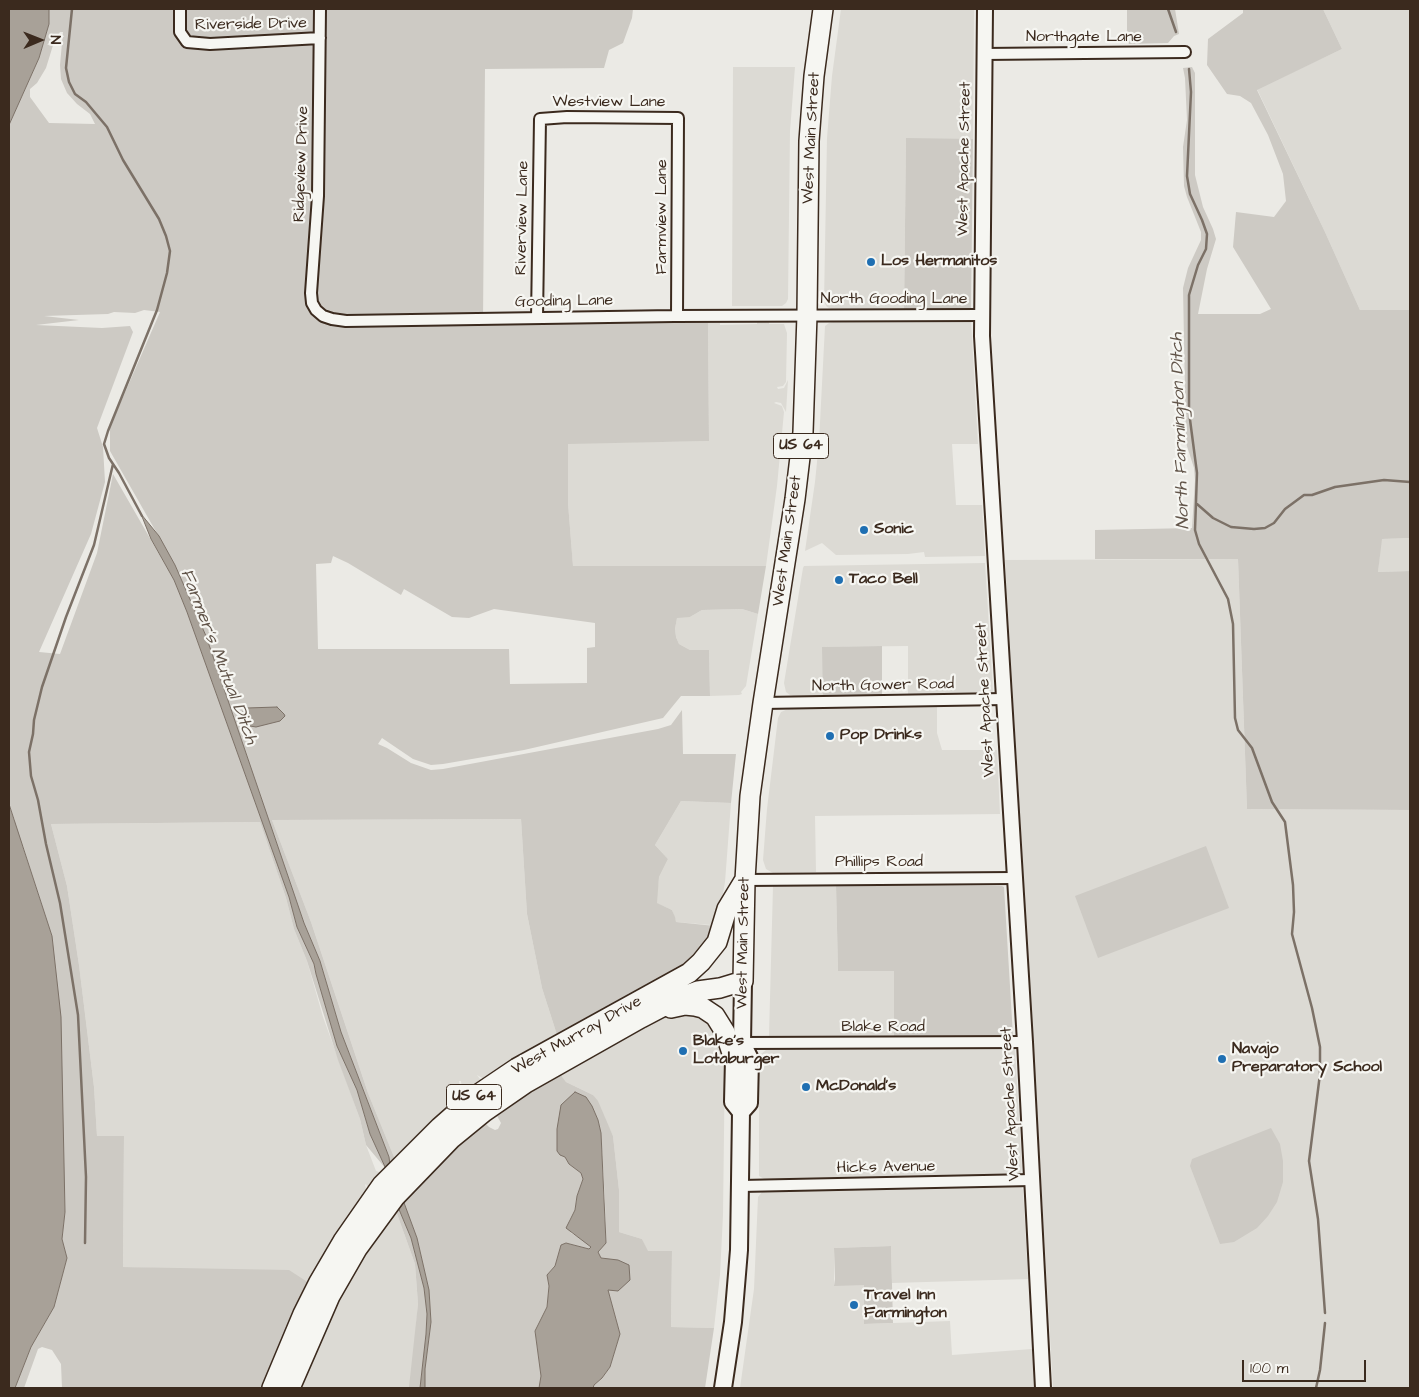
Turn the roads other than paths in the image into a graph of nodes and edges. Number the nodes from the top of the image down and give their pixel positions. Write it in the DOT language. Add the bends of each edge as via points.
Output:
graph roads {
  1 [pos="180,9"];
  2 [pos="320,9"];
  3 [pos="823,9"];
  4 [pos="985,9"];
  5 [pos="320,38"];
  6 [pos="1185,52"];
  7 [pos="984,54"];
  8 [pos="678,118"];
  9 [pos="540,119"];
  10 [pos="807,315"];
  11 [pos="981,315"];
  12 [pos="323,316"];
  13 [pos="677,316"];
  14 [pos="537,318"];
  15 [pos="1004,699"];
  16 [pos="763,704"];
  17 [pos="1014,878"];
  18 [pos="745,880"];
  19 [pos="743,981"];
  20 [pos="640,1010"];
  21 [pos="1025,1042"];
  22 [pos="738,1051"];
  23 [pos="1032,1180"];
  24 [pos="741,1186"];
  25 [pos="272,1388"];
  26 [pos="290,1388"];
  27 [pos="722,1388"];
  28 [pos="1043,1388"];
  1 -- 5 [label="street, Riverside Drive" via="180,32 187,42 210,44"];
  2 -- 5 [label="street, Ridgeview Drive"];
  3 -- 10 [label="highway, West Main Street / US 64" via="810,114"];
  4 -- 7 [label="main road, West Apache Street"];
  5 -- 12 [label="street, Ridgeview Drive" via="318,196 311,293 312,303"];
  6 -- 7 [label="street, Northgate Lane"];
  7 -- 11 [label="main road, West Apache Street"];
  8 -- 9 [label="street, Westview Lane"];
  8 -- 13 [label="street, Farmview Lane"];
  9 -- 14 [label="street, Riverview Lane"];
  10 -- 11 [label="street, North Gooding Lane"];
  10 -- 13 [label="street, Gooding Lane"];
  10 -- 16 [label="highway, West Main Street / US 64" via="798,481"];
  11 -- 15 [label="main road, West Apache Street"];
  12 -- 14 [label="street, Gooding Lane" via="346,321"];
  13 -- 14 [label="street, Gooding Lane"];
  15 -- 16 [label="street, North Gower Road"];
  15 -- 17 [label="main road, West Apache Street"];
  16 -- 18 [label="highway, West Main Street / US 64" via="750,796"];
  17 -- 18 [label="street, Phillips Road"];
  17 -- 21 [label="main road, West Apache Street"];
  18 -- 19 [label="highway, West Main Street / US 64"];
  18 -- 20 [label="highway, West Murray Drive / US 64" via="727,909 717,942 701,962"];
  19 -- 20 [label="highway" via="720,978 676,986"];
  19 -- 22 [label="main road, West Main Street"];
  20 -- 22 [label="highway" via="685,1005 703,1008 715,1016"];
  20 -- 25 [label="highway, West Murray Drive / US 64" via="517,1068 474,1097 408,1158 382,1185 342,1241 303,1314"];
  20 -- 26 [label="highway, West Murray Drive / US 64" via="484,1112 420,1170 384,1210 345,1269"];
  21 -- 22 [label="street, Blake Road"];
  21 -- 23 [label="main road, West Apache Street"];
  22 -- 24 [label="main road, West Main Street" via="733,1102 741,1112"];
  23 -- 24 [label="street, Hicks Avenue"];
  23 -- 28 [label="main road, West Apache Street"];
  24 -- 27 [label="main road, West Main Street" via="732,1327"];
}
